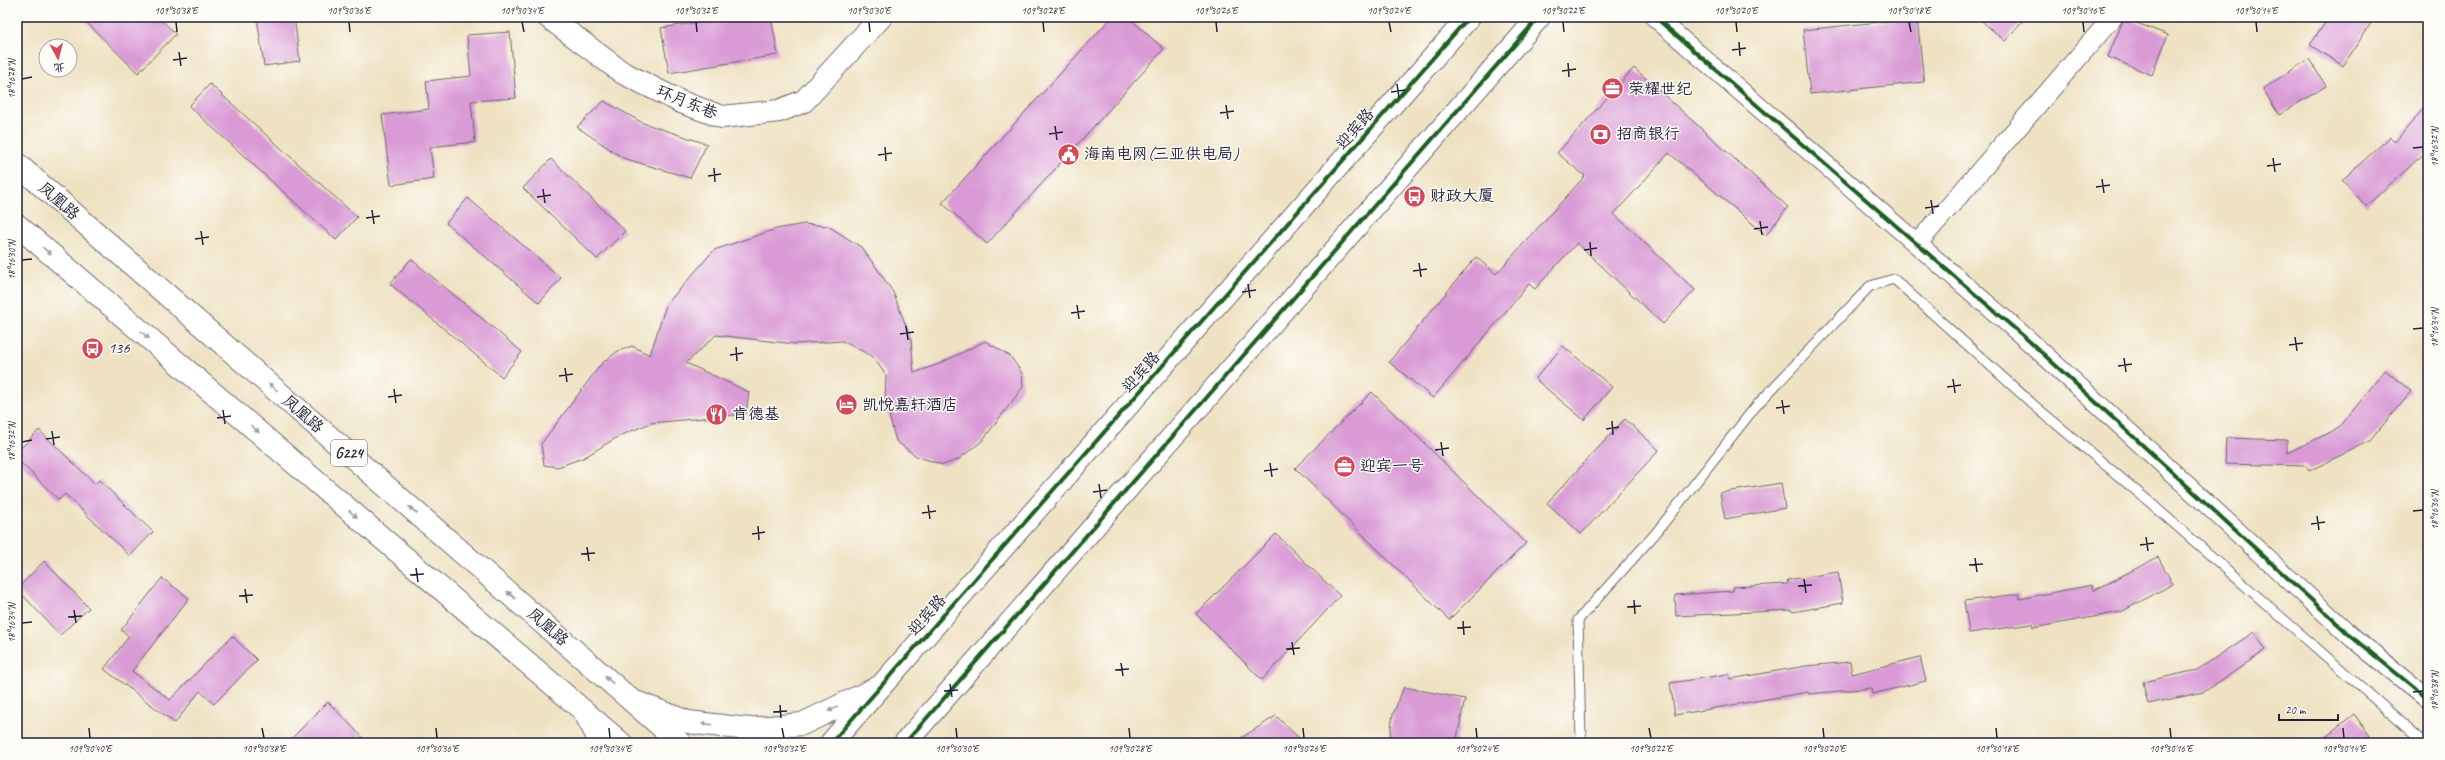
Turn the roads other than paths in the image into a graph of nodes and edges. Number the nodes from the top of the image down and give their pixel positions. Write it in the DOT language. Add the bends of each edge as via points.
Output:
graph roads {
  1 [pos="548,17"];
  2 [pos="881,17"];
  3 [pos="1469,17"];
  4 [pos="1539,17"];
  5 [pos="1655,17"];
  6 [pos="2113,17"];
  7 [pos="17,164"];
  8 [pos="17,225"];
  9 [pos="1917,244"];
  10 [pos="881,686"];
  11 [pos="2428,699"];
  12 [pos="631,700"];
  13 [pos="584,712"];
  14 [pos="917,734"];
  15 [pos="601,743"];
  16 [pos="621,743"];
  17 [pos="680,743"];
  18 [pos="831,743"];
  19 [pos="905,743"];
  20 [pos="1583,743"];
  21 [pos="2425,743"];
  1 -- 2 [label="main road, 环月东巷" via="623,73 682,102 722,117 779,111 804,101"];
  3 -- 10 [label="main road, 迎宾路"];
  4 -- 14 [label="main road"];
  5 -- 9 [label="street"];
  6 -- 9 [label="street"];
  12 -- 7 [label="main road, 凤凰路 / G224, one-way"];
  8 -- 13 [label="main road, G224, one-way"];
  9 -- 11 [label="street" via="2029,341 2353,638"];
  10 -- 12 [label="main road, one-way" via="802,724 748,729 688,722"];
  10 -- 18 [label="main road, 迎宾路"];
  12 -- 17 [label="main road, 凤凰路 / G224"];
  13 -- 15 [label="main road"];
  13 -- 16 [label="main road, G224"];
  14 -- 19 [label="main road"];
  20 -- 21 [label="lane" via="1578,620 1655,534 1756,406 1870,286 1894,279 2036,407 2146,499"];
}
